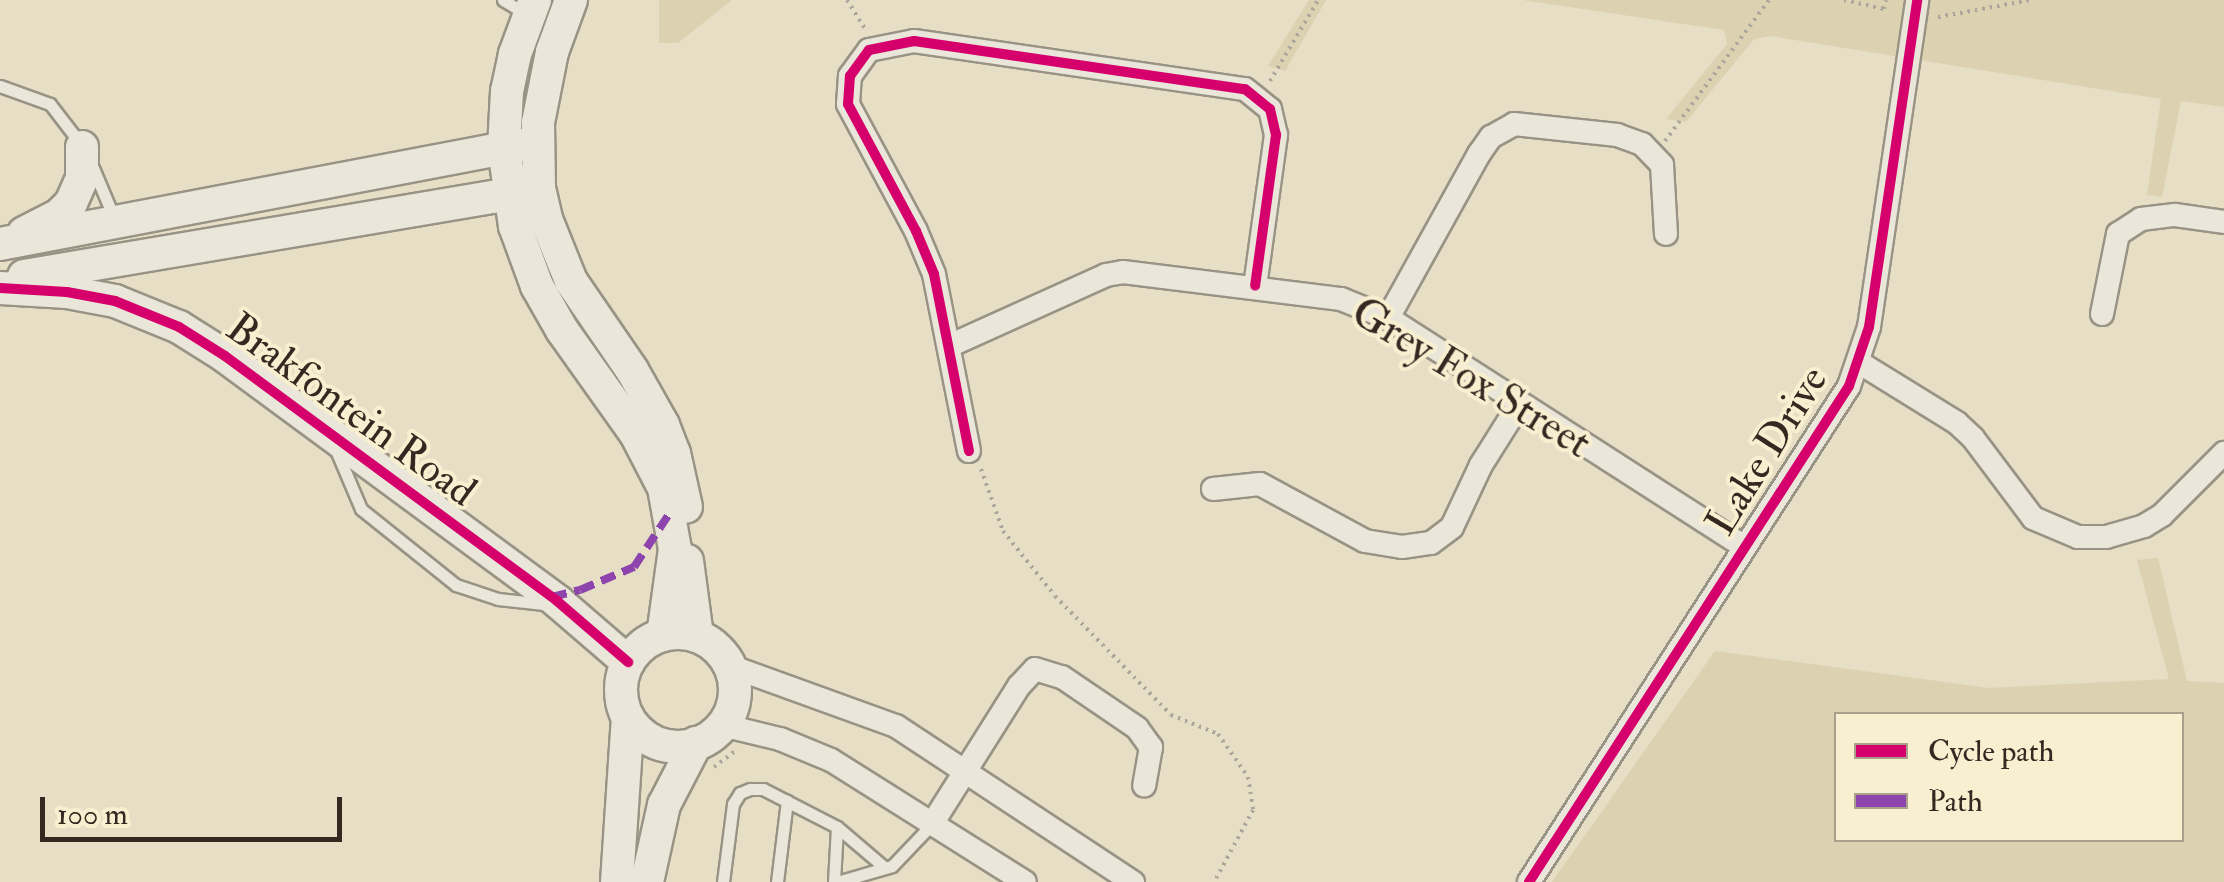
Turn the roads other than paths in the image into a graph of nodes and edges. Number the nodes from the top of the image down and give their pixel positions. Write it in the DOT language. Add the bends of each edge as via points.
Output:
graph roads {
  1 [pos="571,0"];
  2 [pos="522,5"];
  3 [pos="1916,8"];
  4 [pos="0,86"];
  5 [pos="520,146"];
  6 [pos="82,147"];
  7 [pos="525,192"];
  8 [pos="2224,222"];
  9 [pos="106,226"];
  10 [pos="1666,234"];
  11 [pos="1,243"];
  12 [pos="186,248"];
  13 [pos="7,281"];
  14 [pos="1256,286"];
  15 [pos="2102,314"];
  16 [pos="1388,318"];
  17 [pos="948,346"];
  18 [pos="1860,363"];
  19 [pos="1520,403"];
  20 [pos="329,432"];
  21 [pos="969,451"];
  22 [pos="2224,453"];
  23 [pos="1213,489"];
  24 [pos="1746,547"];
  25 [pos="563,606"];
  26 [pos="662,635"];
  27 [pos="697,636"];
  28 [pos="628,662"];
  29 [pos="730,666"];
  30 [pos="628,718"];
  31 [pos="709,734"];
  32 [pos="966,771"];
  33 [pos="1144,785"];
  34 [pos="787,802"];
  35 [pos="932,824"];
  36 [pos="837,826"];
  37 [pos="884,867"];
  38 [pos="617,882"];
  39 [pos="647,882"];
  40 [pos="723,882"];
  41 [pos="777,882"];
  42 [pos="835,882"];
  43 [pos="1026,882"];
  44 [pos="1133,882"];
  45 [pos="1529,882"];
  1 -- 5 [label="street"];
  2 -- 5 [label="street" via="507,90"];
  3 -- 18 [label="street, Lake Drive"];
  4 -- 6 [label="lane" via="50,104"];
  5 -- 7 [label="street"];
  5 -- 9 [label="street"];
  6 -- 9 [label="lane"];
  6 -- 11 [label="street" via="82,178 71,203"];
  7 -- 12 [label="street, Brakfontein Road"];
  7 -- 26 [label="street" via="523,252 537,286 636,434 664,488 675,550"];
  7 -- 27 [label="street" via="546,219 571,281 647,394 674,453 684,491"];
  8 -- 15 [label="street" via="2176,216 2128,226 2115,243"];
  9 -- 11 [label="street"];
  9 -- 12 [label="street" via="109,244"];
  9 -- 13 [label="street"];
  10 -- 16 [label="street" via="1666,182 1655,154 1617,135 1527,122 1502,129 1479,154"];
  12 -- 13 [label="street, Brakfontein Road"];
  13 -- 20 [label="street, Brakfontein Road" via="115,301 179,327"];
  14 -- 16 [label="street, Grey Fox Street" via="1341,299"];
  14 -- 17 [label="street, Grey Fox Street" via="1138,271 1106,275"];
  14 -- 17 [label="street" via="1276,135 1260,98 1231,84 914,42 877,47 858,60 848,104 924,250"];
  16 -- 19 [label="street, Grey Fox Street"];
  17 -- 21 [label="street"];
  18 -- 22 [label="street" via="1973,438 2032,518 2078,537 2144,526"];
  18 -- 24 [label="street, Lake Drive"];
  19 -- 23 [label="street" via="1452,527 1431,543 1364,541 1260,484"];
  19 -- 24 [label="street, Grey Fox Street"];
  20 -- 25 [label="street, Brakfontein Road"];
  20 -- 25 [label="lane" via="361,509 440,573 478,594"];
  24 -- 45 [label="street, Lake Drive"];
  25 -- 28 [label="street, Brakfontein Road"];
  26 -- 27 [label="street"];
  26 -- 28 [label="street"];
  27 -- 29 [label="street"];
  28 -- 30 [label="street" via="621,690"];
  29 -- 31 [label="street" via="734,696"];
  29 -- 32 [label="street" via="790,692 874,714"];
  30 -- 31 [label="street" via="658,743"];
  30 -- 38 [label="street"];
  31 -- 35 [label="street" via="756,732 830,760"];
  31 -- 39 [label="street" via="664,804"];
  32 -- 33 [label="street" via="1027,675 1043,670 1137,728 1151,747"];
  32 -- 35 [label="street"];
  32 -- 44 [label="street"];
  34 -- 36 [label="lane"];
  34 -- 40 [label="lane" via="763,789 740,793"];
  34 -- 41 [label="lane"];
  35 -- 37 [label="lane" via="900,860"];
  35 -- 43 [label="street"];
  36 -- 37 [label="lane"];
  36 -- 42 [label="lane"];
  37 -- 42 [label="lane"];
}
